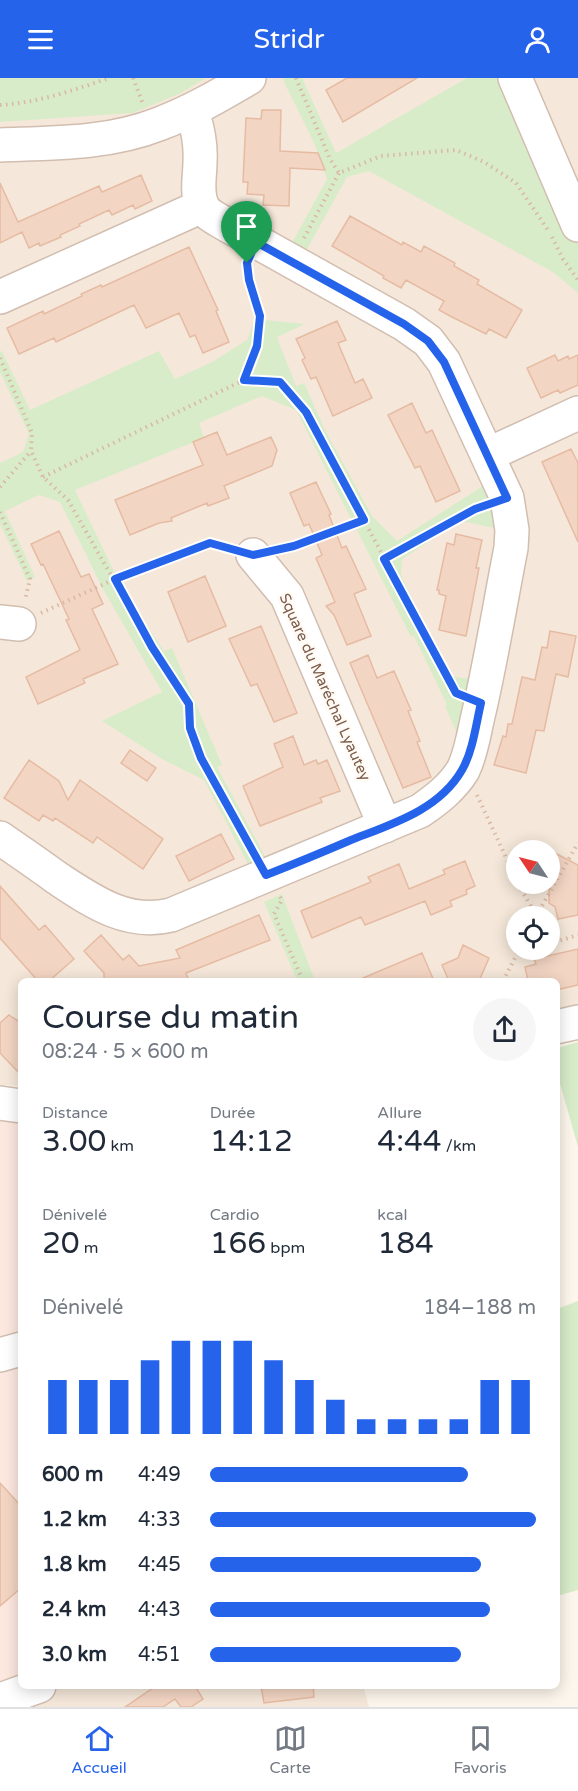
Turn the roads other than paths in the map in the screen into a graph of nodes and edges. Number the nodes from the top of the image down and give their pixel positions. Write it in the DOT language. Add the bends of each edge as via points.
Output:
graph roads {
  1 [pos="249,78"];
  2 [pos="515,78"];
  3 [pos="191,111"];
  4 [pos="0,145"];
  5 [pos="202,206"];
  6 [pos="578,225"];
  7 [pos="0,297"];
  8 [pos="578,413"];
  9 [pos="488,455"];
  10 [pos="253,555"];
  11 [pos="386,826"];
  12 [pos="0,838"];
  13 [pos="578,1022"];
  14 [pos="560,1027"];
  15 [pos="0,1103"];
  16 [pos="18,1106"];
  17 [pos="18,1350"];
  18 [pos="0,1355"];
  19 [pos="31,1689"];
  20 [pos="0,1700"];
  1 -- 3 [label="street"];
  2 -- 6 [label="street"];
  3 -- 4 [label="street" via="120,136"];
  3 -- 5 [label="street" via="201,160"];
  5 -- 7 [label="street"];
  5 -- 9 [label="street" via="256,242 428,341 444,362"];
  8 -- 9 [label="street"];
  9 -- 11 [label="street" via="507,498 511,548 469,753 446,792 420,811"];
  10 -- 11 [label="street, Square du Maréchal Lyautey" via="287,596"];
  11 -- 12 [label="street" via="157,919 95,903"];
  13 -- 14 [label="street"];
  15 -- 16 [label="street"];
  17 -- 18 [label="street"];
  19 -- 20 [label="street"];
}
